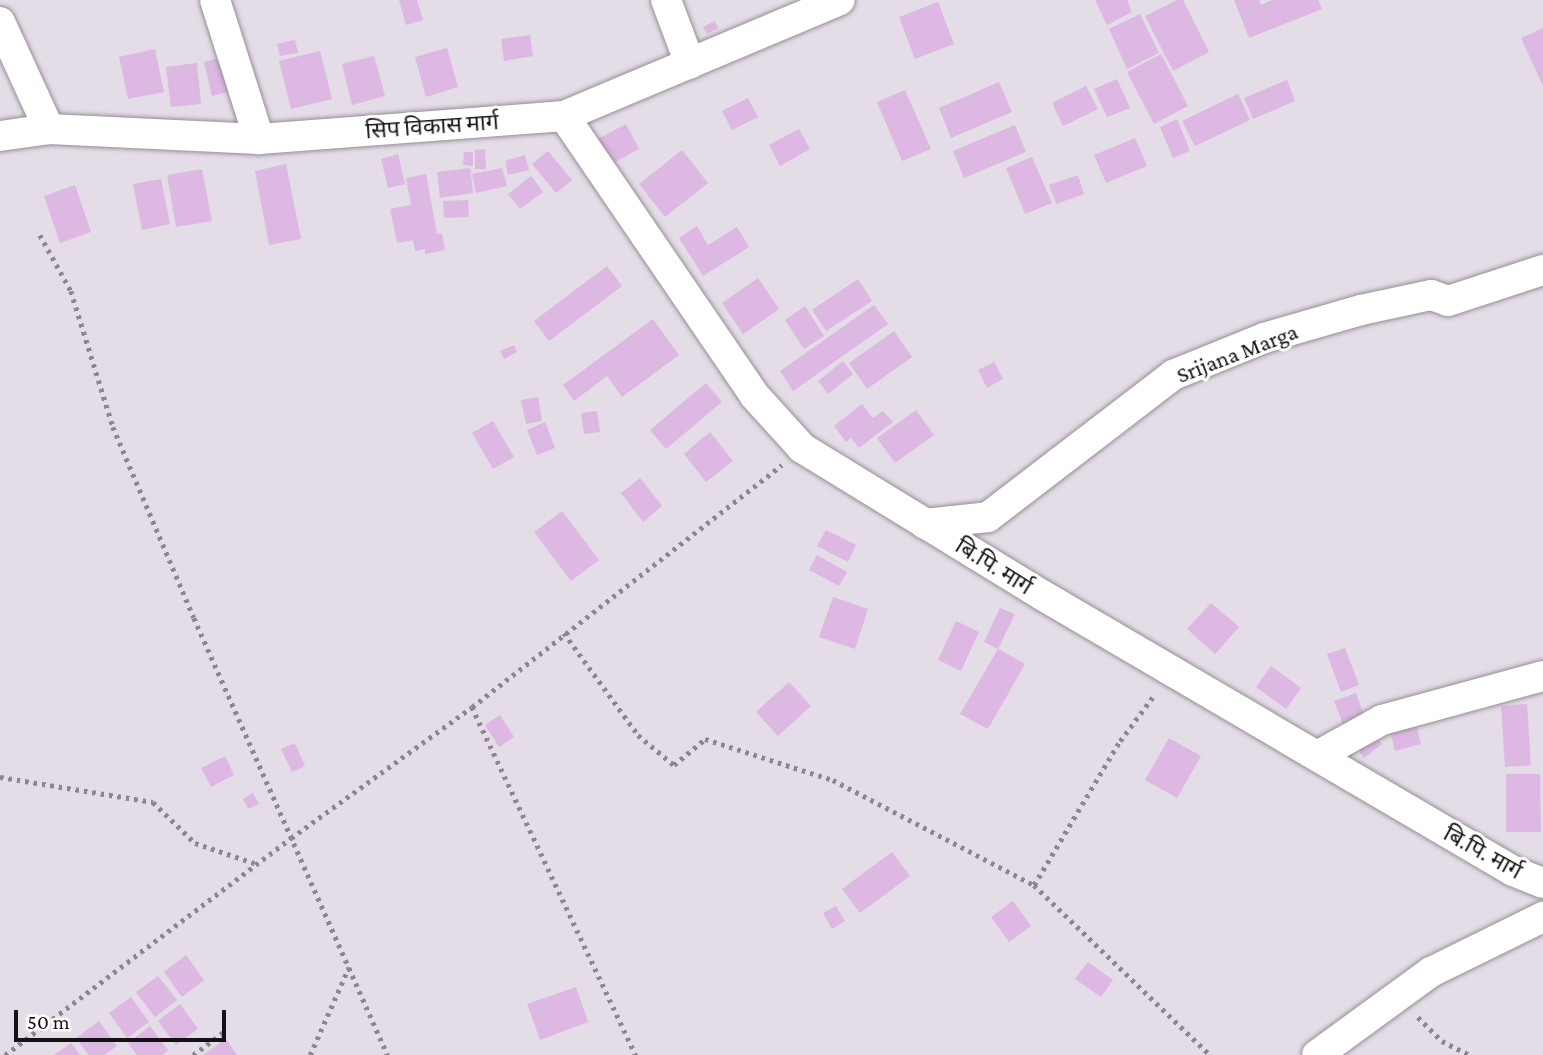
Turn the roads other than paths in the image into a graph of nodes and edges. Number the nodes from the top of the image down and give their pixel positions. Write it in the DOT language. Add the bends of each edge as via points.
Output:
graph roads {
  1 [pos="215,0"];
  2 [pos="666,0"];
  3 [pos="840,0"];
  4 [pos="0,22"];
  5 [pos="690,64"];
  6 [pos="564,116"];
  7 [pos="49,130"];
  8 [pos="0,136"];
  9 [pos="259,139"];
  10 [pos="1543,270"];
  11 [pos="925,524"];
  12 [pos="1543,676"];
  13 [pos="1317,756"];
  14 [pos="1543,883"];
  15 [pos="1543,917"];
  16 [pos="1317,1055"];
  1 -- 9 [label="street"];
  2 -- 5 [label="street"];
  3 -- 5 [label="street, सिप विकास मार्ग"];
  4 -- 7 [label="street"];
  5 -- 6 [label="street, सिप विकास मार्ग"];
  6 -- 9 [label="street, सिप विकास मार्ग"];
  6 -- 11 [label="street, बि.पि. मार्ग" via="754,395 802,448"];
  7 -- 8 [label="street, सिप विकास मार्ग"];
  7 -- 9 [label="street, सिप विकास मार्ग"];
  10 -- 11 [label="street, Srijana Marga" via="1448,301 1431,295 1361,310 1264,338 1173,375 988,517"];
  11 -- 13 [label="street, बि.पि. मार्ग"];
  12 -- 13 [label="street" via="1382,720"];
  13 -- 14 [label="street, बि.पि. मार्ग" via="1513,871"];
  15 -- 16 [label="street" via="1431,972"];
}
